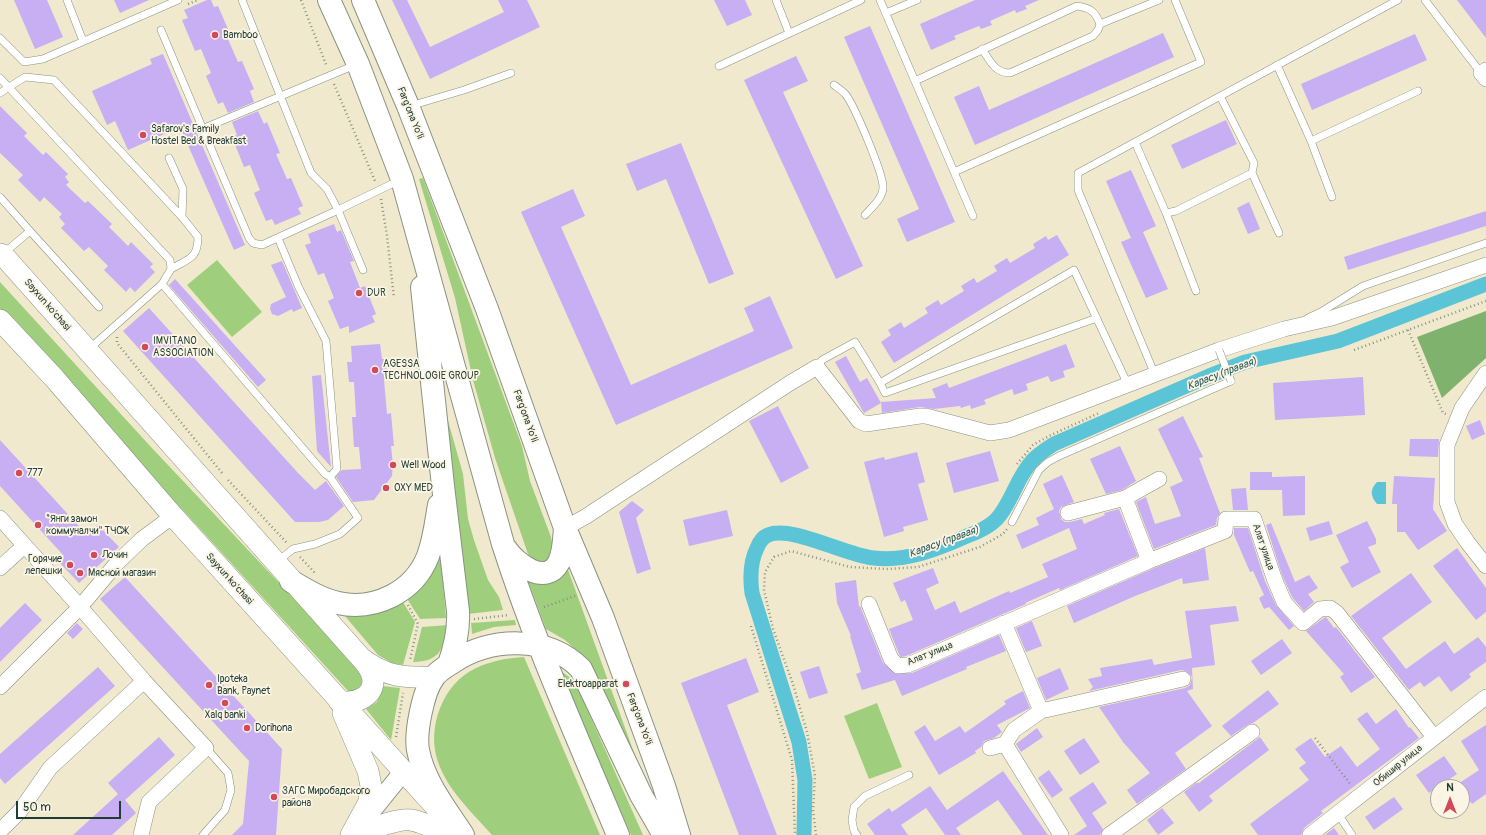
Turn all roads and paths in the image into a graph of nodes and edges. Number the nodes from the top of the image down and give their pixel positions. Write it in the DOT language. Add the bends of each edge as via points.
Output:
graph roads {
  1 [pos="67,0"];
  2 [pos="176,0"];
  3 [pos="242,0"];
  4 [pos="301,0"];
  5 [pos="329,0"];
  6 [pos="363,0"];
  7 [pos="776,0"];
  8 [pos="861,0"];
  9 [pos="880,0"];
  10 [pos="917,0"];
  11 [pos="1159,0"];
  12 [pos="1175,0"];
  13 [pos="1398,0"];
  14 [pos="1425,0"];
  15 [pos="886,13"];
  16 [pos="1100,24"];
  17 [pos="161,30"];
  18 [pos="789,32"];
  19 [pos="0,38"];
  20 [pos="83,41"];
  21 [pos="982,49"];
  22 [pos="358,64"];
  23 [pos="1277,65"];
  24 [pos="719,66"];
  25 [pos="511,73"];
  26 [pos="1484,74"];
  27 [pos="330,75"];
  28 [pos="0,78"];
  29 [pos="915,81"];
  30 [pos="834,85"];
  31 [pos="8,86"];
  32 [pos="1418,91"];
  33 [pos="0,93"];
  34 [pos="280,96"];
  35 [pos="1220,96"];
  36 [pos="408,106"];
  37 [pos="202,129"];
  38 [pos="1311,141"];
  39 [pos="1135,142"];
  40 [pos="169,158"];
  41 [pos="954,172"];
  42 [pos="1252,173"];
  43 [pos="402,179"];
  44 [pos="378,191"];
  45 [pos="0,197"];
  46 [pos="1332,197"];
  47 [pos="338,210"];
  48 [pos="1166,213"];
  49 [pos="865,215"];
  50 [pos="973,216"];
  51 [pos="182,217"];
  52 [pos="415,222"];
  53 [pos="30,231"];
  54 [pos="1279,232"];
  55 [pos="278,238"];
  56 [pos="1486,242"];
  57 [pos="1,253"];
  58 [pos="1486,265"];
  59 [pos="171,269"];
  60 [pos="363,270"];
  61 [pos="162,284"];
  62 [pos="1196,291"];
  63 [pos="394,298"];
  64 [pos="1486,301"];
  65 [pos="99,307"];
  66 [pos="1097,318"];
  67 [pos="0,320"];
  68 [pos="120,321"];
  69 [pos="1284,329"];
  70 [pos="1408,330"];
  71 [pos="1219,350"];
  72 [pos="1354,350"];
  73 [pos="87,351"];
  74 [pos="817,368"];
  75 [pos="1486,373"];
  76 [pos="1155,375"];
  77 [pos="880,383"];
  78 [pos="1128,385"];
  79 [pos="1104,410"];
  80 [pos="1457,419"];
  81 [pos="1017,464"];
  82 [pos="330,477"];
  83 [pos="1159,479"];
  84 [pos="442,486"];
  85 [pos="1125,498"];
  86 [pos="1068,513"];
  87 [pos="173,516"];
  88 [pos="0,518"];
  89 [pos="1012,522"];
  90 [pos="565,528"];
  91 [pos="504,544"];
  92 [pos="24,546"];
  93 [pos="293,549"];
  94 [pos="1149,561"];
  95 [pos="275,563"];
  96 [pos="1486,566"];
  97 [pos="0,568"];
  98 [pos="318,576"];
  99 [pos="292,581"];
  100 [pos="579,594"];
  101 [pos="407,604"];
  102 [pos="869,604"];
  103 [pos="80,607"];
  104 [pos="538,609"];
  105 [pos="511,615"];
  106 [pos="459,620"];
  107 [pos="1004,623"];
  108 [pos="750,626"];
  109 [pos="539,646"];
  110 [pos="361,658"];
  111 [pos="409,661"];
  112 [pos="441,671"];
  113 [pos="1183,679"];
  114 [pos="144,681"];
  115 [pos="0,687"];
  116 [pos="403,692"];
  117 [pos="339,701"];
  118 [pos="1484,705"];
  119 [pos="1041,711"];
  120 [pos="1252,732"];
  121 [pos="418,735"];
  122 [pos="1434,737"];
  123 [pos="1315,738"];
  124 [pos="396,739"];
  125 [pos="1005,744"];
  126 [pos="206,748"];
  127 [pos="990,748"];
  128 [pos="403,772"];
  129 [pos="909,775"];
  130 [pos="1360,796"];
  131 [pos="1338,814"];
  132 [pos="0,831"];
  133 [pos="141,835"];
  134 [pos="203,835"];
  135 [pos="352,835"];
  136 [pos="449,835"];
  137 [pos="462,835"];
  138 [pos="618,835"];
  139 [pos="664,835"];
  140 [pos="679,835"];
  141 [pos="795,835"];
  142 [pos="816,835"];
  143 [pos="857,835"];
  144 [pos="1061,835"];
  145 [pos="1109,835"];
  146 [pos="1310,835"];
  147 [pos="1352,835"];
  1 -- 20 [label="lane"];
  2 -- 20 [label="lane"];
  3 -- 34 [label="lane"];
  4 -- 27 [label="path"];
  5 -- 22 [label="main road"];
  6 -- 36 [label="main road, Farg'ona Yo'li"];
  7 -- 18 [label="lane"];
  8 -- 18 [label="lane"];
  9 -- 15 [label="lane"];
  10 -- 15 [label="lane"];
  11 -- 16 [label="lane"];
  12 -- 41 [label="lane" via="1200,62"];
  13 -- 23 [label="lane"];
  14 -- 26 [label="lane"];
  15 -- 29 [label="lane"];
  16 -- 21 [label="lane" via="1096,14 1086,7 1077,6"];
  16 -- 21 [label="lane" via="1093,36 1010,73 998,70"];
  17 -- 37 [label="lane"];
  18 -- 24 [label="lane"];
  19 -- 20 [label="lane" via="24,62 43,59"];
  21 -- 29 [label="lane"];
  22 -- 27 [label="lane"];
  22 -- 43 [label="main road"];
  23 -- 35 [label="lane"];
  23 -- 38 [label="lane"];
  25 -- 36 [label="lane"];
  27 -- 34 [label="lane"];
  27 -- 44 [label="path"];
  28 -- 31 [label="lane"];
  29 -- 41 [label="lane"];
  30 -- 49 [label="lane" via="845,94 852,107 876,161 883,187 879,199"];
  31 -- 33 [label="lane"];
  31 -- 51 [label="lane" via="25,77 54,80"];
  31 -- 59 [label="lane" via="170,260"];
  32 -- 38 [label="lane"];
  34 -- 37 [label="lane"];
  34 -- 47 [label="lane" via="311,173 327,189"];
  35 -- 39 [label="lane"];
  35 -- 42 [label="lane" via="1254,163"];
  36 -- 90 [label="main road, Farg'ona Yo'li" via="487,309"];
  37 -- 55 [label="lane" via="249,238 253,243 262,245"];
  38 -- 46 [label="lane"];
  39 -- 48 [label="lane"];
  39 -- 76 [label="lane" via="1078,173 1078,190"];
  40 -- 51 [label="lane" via="183,189"];
  41 -- 50 [label="lane"];
  42 -- 48 [label="lane" via="1176,211"];
  42 -- 54 [label="lane"];
  43 -- 44 [label="lane"];
  43 -- 52 [label="main road"];
  44 -- 47 [label="lane"];
  44 -- 63 [label="path" via="383,206"];
  45 -- 53 [label="lane"];
  47 -- 55 [label="lane"];
  47 -- 60 [label="lane"];
  48 -- 62 [label="lane"];
  51 -- 59 [label="lane" via="198,237 198,249 192,258"];
  52 -- 84 [label="main road"];
  52 -- 91 [label="main road"];
  53 -- 57 [label="lane"];
  53 -- 65 [label="lane"];
  55 -- 82 [label="lane" via="299,288 326,341 337,469"];
  56 -- 69 [label="lane" via="1363,286 1320,312"];
  57 -- 73 [label="main road, Sayxun ko'chasi"];
  58 -- 69 [label="street" via="1332,318"];
  59 -- 61 [label="lane"];
  61 -- 68 [label="lane"];
  61 -- 82 [label="lane"];
  64 -- 70 [label="path"];
  66 -- 77 [label="lane" via="885,393"];
  66 -- 77 [label="lane" via="1074,270"];
  66 -- 78 [label="lane"];
  67 -- 87 [label="main road, Sayxun ko'chasi" via="55,379"];
  68 -- 73 [label="lane"];
  68 -- 93 [label="path" via="117,343 223,475"];
  69 -- 71 [label="street"];
  70 -- 72 [label="path"];
  70 -- 80 [label="path" via="1443,413"];
  71 -- 76 [label="street"];
  71 -- 89 [label="lane, bridge" via="1231,381 1048,462 1039,470"];
  73 -- 95 [label="main road, Sayxun ko'chasi"];
  74 -- 77 [label="lane" via="822,360 855,342"];
  74 -- 78 [label="street" via="859,421 866,424 926,416 990,433 1009,430"];
  74 -- 90 [label="street"];
  75 -- 80 [label="street"];
  76 -- 78 [label="street"];
  79 -- 81 [label="path" via="1033,445"];
  80 -- 96 [label="street" via="1447,445 1447,502 1455,524"];
  82 -- 93 [label="lane" via="358,518 340,534"];
  83 -- 85 [label="street"];
  84 -- 99 [label="main road" via="428,556 414,578 400,592 386,599 371,602 339,603 316,595"];
  84 -- 106 [label="main road"];
  85 -- 86 [label="street"];
  85 -- 94 [label="street"];
  87 -- 103 [label="street" via="142,539 117,563"];
  87 -- 117 [label="main road, Sayxun ko'chasi"];
  88 -- 92 [label="street"];
  89 -- 142 [label="path" via="1003,534 980,547 918,568 850,567 791,551 774,556 765,572 764,590 807,732 815,776 813,810"];
  90 -- 91 [label="main road" via="559,562 545,572 533,571 522,566"];
  90 -- 140 [label="main road, Farg'ona Yo'li" via="603,618 664,786"];
  91 -- 109 [label="main road"];
  92 -- 97 [label="street"];
  92 -- 103 [label="street"];
  93 -- 95 [label="lane"];
  93 -- 98 [label="path"];
  94 -- 107 [label="street, Алат улица"];
  94 -- 122 [label="street, Алат улица" via="1225,532 1226,519 1254,519 1284,602 1303,623 1320,609 1330,608 1337,613"];
  95 -- 99 [label="main road, Sayxun ko'chasi"];
  99 -- 110 [label="main road, Sayxun ko'chasi"];
  100 -- 104 [label="path"];
  101 -- 111 [label="path" via="418,624"];
  102 -- 107 [label="street, Алат улица" via="890,659 898,666"];
  103 -- 114 [label="street"];
  103 -- 115 [label="street"];
  105 -- 106 [label="path"];
  106 -- 112 [label="main road" via="456,642"];
  107 -- 119 [label="street"];
  108 -- 141 [label="path" via="792,760"];
  109 -- 112 [label="main road" via="491,646 467,653"];
  109 -- 138 [label="main road"];
  109 -- 139 [label="main road" via="561,653 581,669 641,795"];
  110 -- 112 [label="main road, Sayxun ko'chasi" via="391,675 412,678"];
  110 -- 117 [label="main road" via="372,675 369,691 364,698 357,701"];
  112 -- 121 [label="main road" via="423,704"];
  113 -- 119 [label="street"];
  114 -- 126 [label="street"];
  114 -- 132 [label="street" via="50,768 20,811"];
  116 -- 124 [label="path"];
  117 -- 128 [label="main road, Sayxun ko'chasi"];
  117 -- 135 [label="main road" via="368,771 371,786 369,802"];
  118 -- 122 [label="street, Обишир улица"];
  119 -- 125 [label="street" via="1014,730"];
  120 -- 145 [label="street"];
  121 -- 128 [label="main road"];
  121 -- 137 [label="main road" via="418,749 427,776"];
  122 -- 130 [label="street, Обишир улица"];
  123 -- 130 [label="path"];
  125 -- 127 [label="street"];
  125 -- 144 [label="street"];
  126 -- 133 [label="street" via="149,802"];
  126 -- 134 [label="lane" via="228,773 231,790 225,810"];
  128 -- 135 [label="street"];
  128 -- 137 [label="main road, Sayxun ko'chasi"];
  129 -- 143 [label="lane" via="865,796 854,807 852,820"];
  130 -- 131 [label="street, Обишир улица"];
  131 -- 146 [label="street, Обишир улица"];
  131 -- 147 [label="lane"];
  135 -- 136 [label="main road" via="400,820 420,822"];
}
